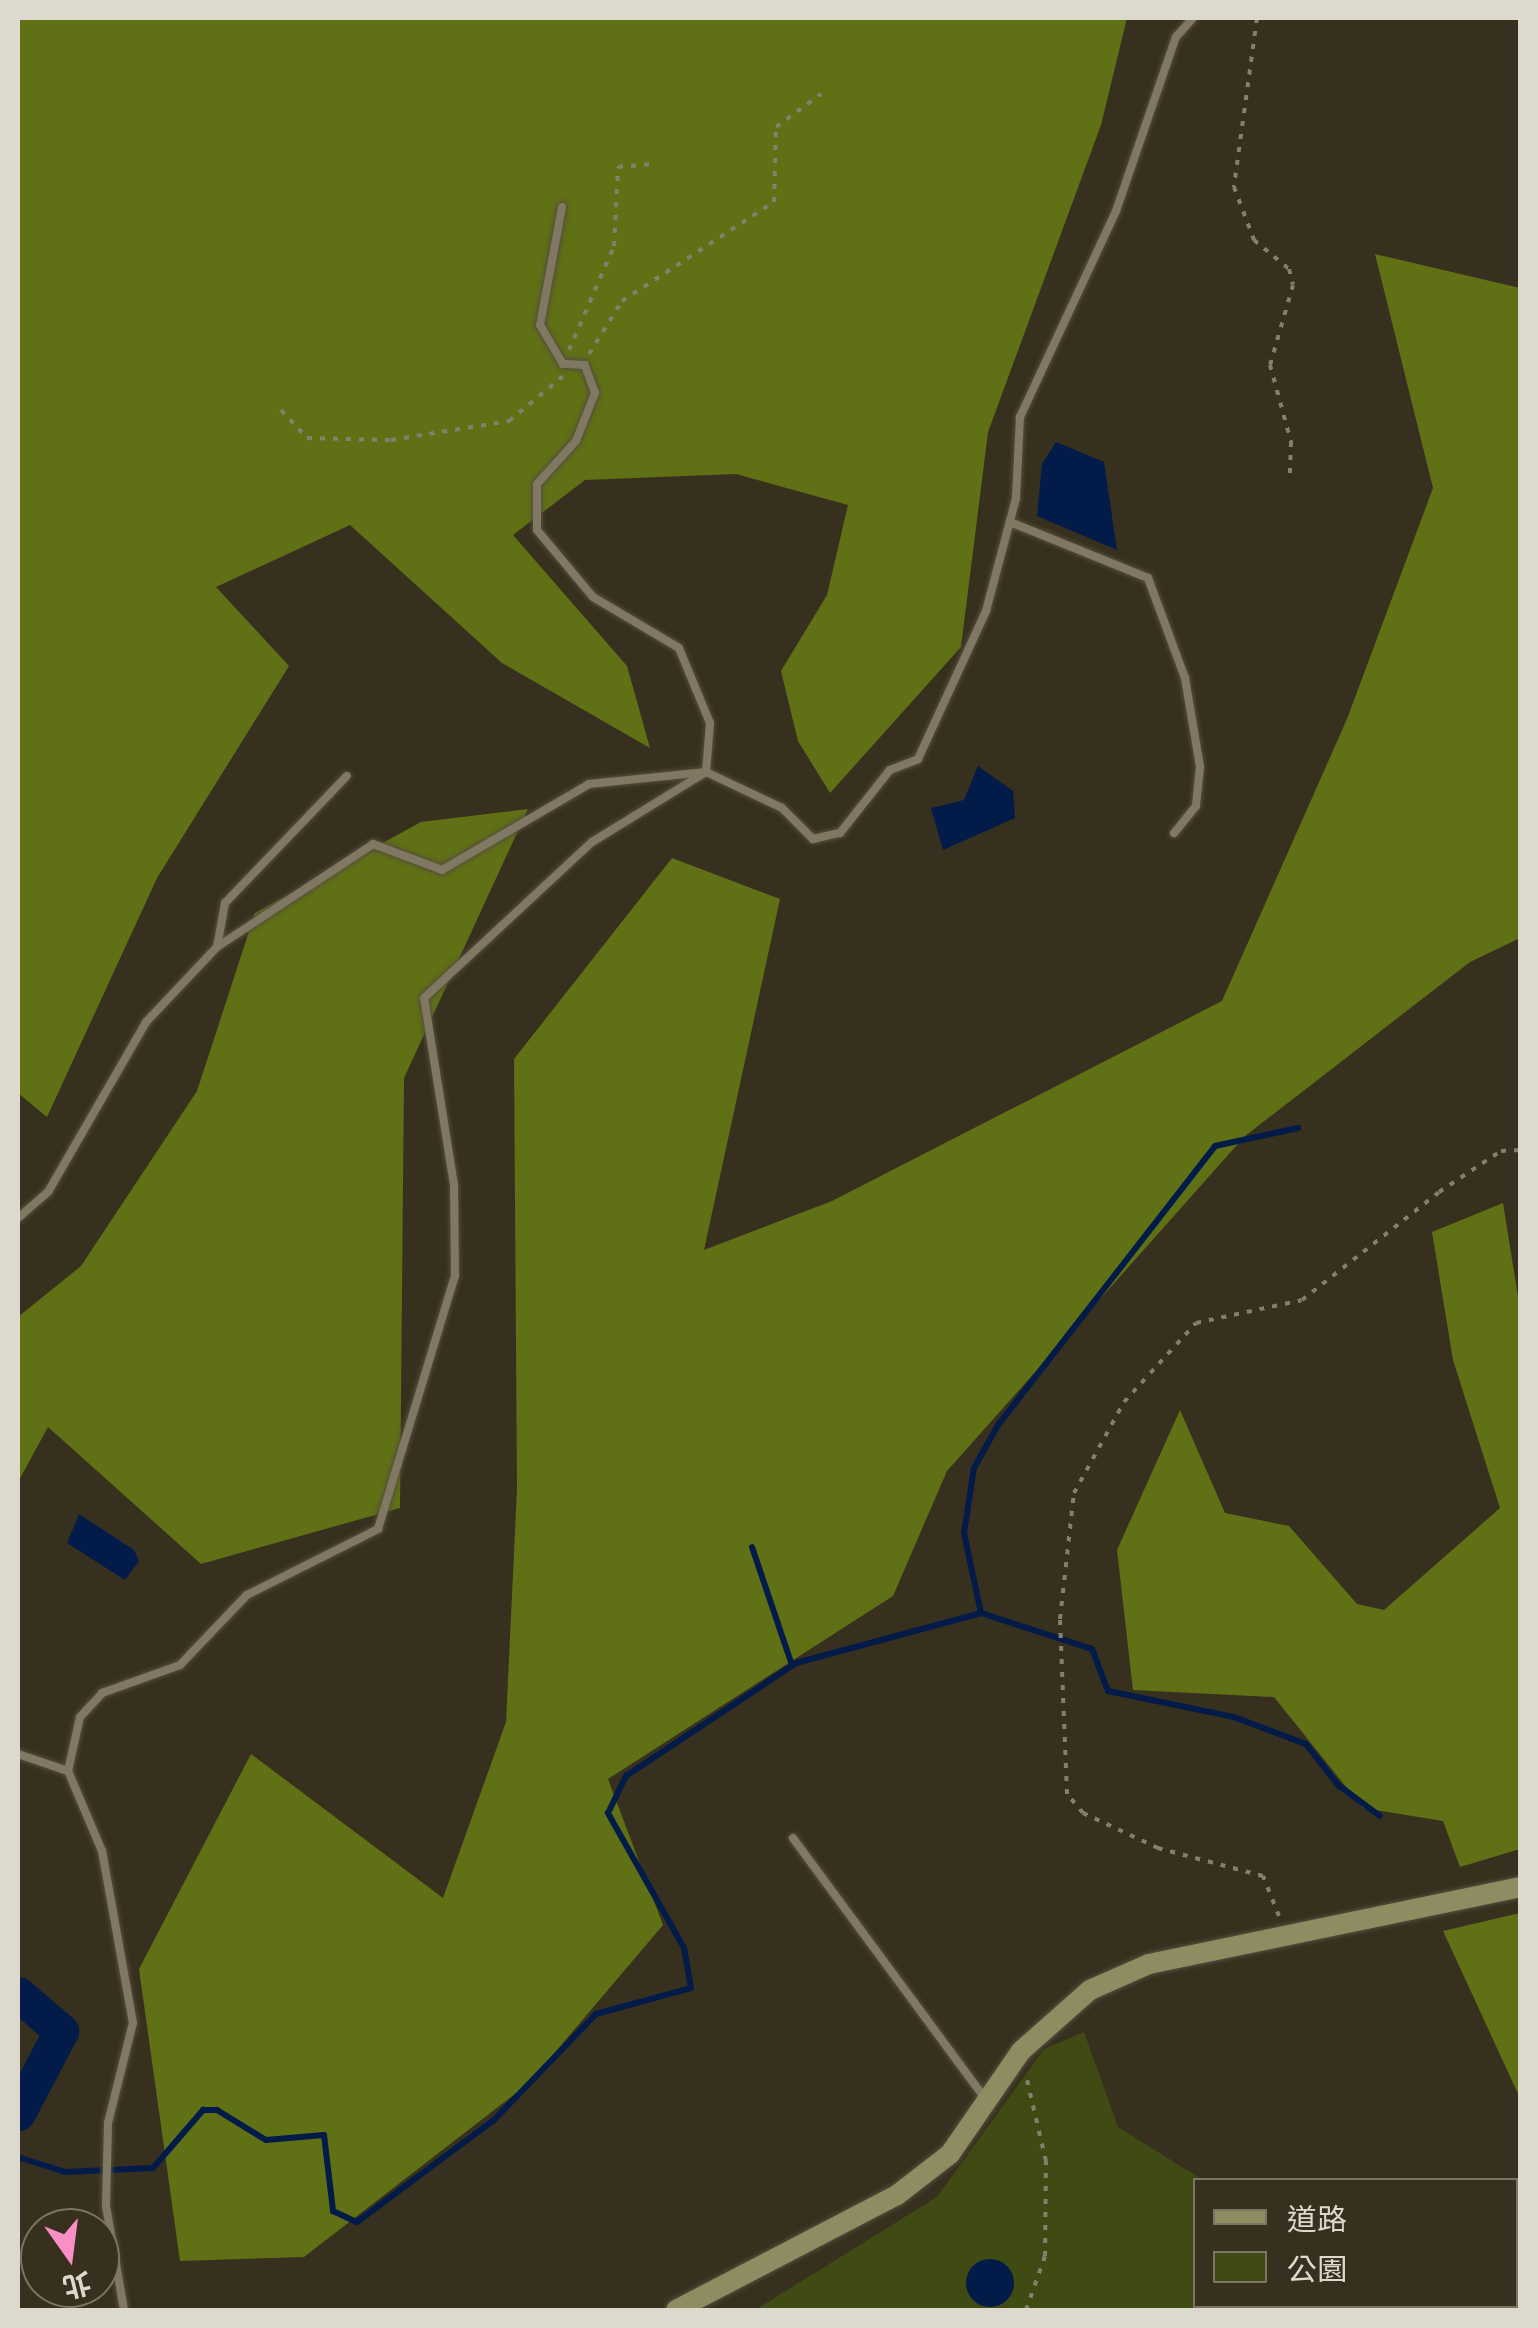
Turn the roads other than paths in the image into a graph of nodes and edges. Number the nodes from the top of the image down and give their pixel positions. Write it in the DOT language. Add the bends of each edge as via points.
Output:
graph roads {
  1 [pos="1193,18"];
  2 [pos="562,207"];
  3 [pos="1010,522"];
  4 [pos="706,772"];
  5 [pos="347,776"];
  6 [pos="1174,834"];
  7 [pos="217,947"];
  8 [pos="18,1218"];
  9 [pos="18,1754"];
  10 [pos="68,1771"];
  11 [pos="793,1838"];
  12 [pos="1520,1888"];
  13 [pos="986,2100"];
  14 [pos="124,2310"];
  15 [pos="676,2310"];
  1 -- 3 [label="lane" via="1170,52 1116,211 1020,417"];
  2 -- 4 [label="lane" via="540,326 563,364 586,365 595,393 576,440 537,484 536,530 593,596 680,648 710,723"];
  3 -- 4 [label="lane" via="986,611 918,759 890,770 840,833 813,839 782,808"];
  3 -- 6 [label="lane" via="1148,578 1185,678 1200,767 1196,806"];
  4 -- 7 [label="lane" via="589,784 442,870 373,844"];
  4 -- 10 [label="lane" via="592,842 424,998 454,1185 455,1276 378,1530 247,1595 180,1665 102,1693 80,1718"];
  5 -- 7 [label="lane" via="225,904"];
  7 -- 8 [label="lane" via="146,1022 48,1192"];
  9 -- 10 [label="lane"];
  10 -- 14 [label="lane" via="102,1852 130,1990 107,2189"];
  11 -- 13 [label="lane"];
  12 -- 13 [label="street" via="1134,1970 1090,1990 1021,2051"];
  13 -- 15 [label="street" via="950,2154 898,2194"];
}
